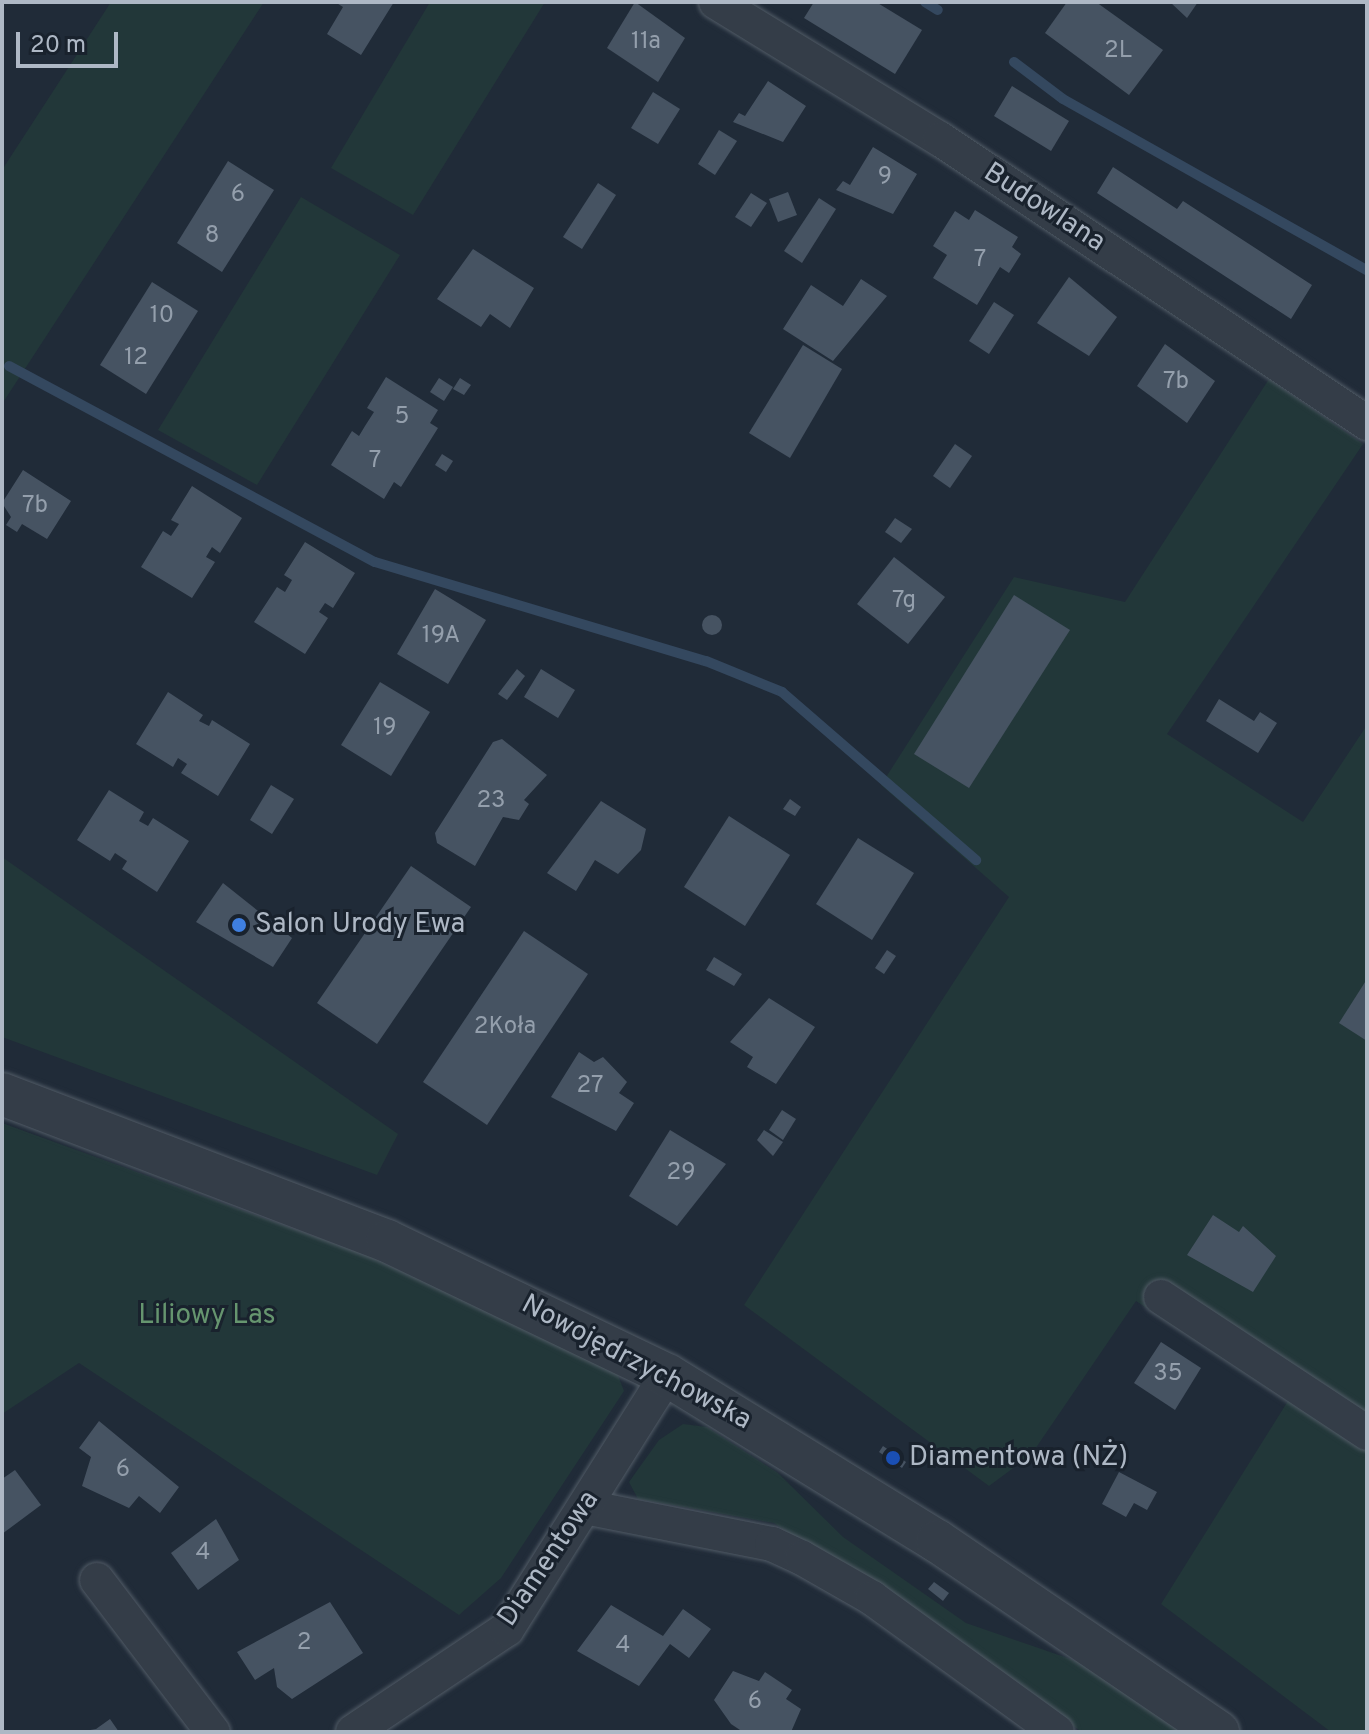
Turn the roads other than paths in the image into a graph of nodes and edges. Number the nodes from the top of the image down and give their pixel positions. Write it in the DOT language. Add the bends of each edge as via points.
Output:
graph roads {
  1 [pos="716,2"];
  2 [pos="1367,423"];
  3 [pos="2,1094"];
  4 [pos="1161,1297"];
  5 [pos="667,1375"];
  6 [pos="1367,1433"];
  7 [pos="585,1507"];
  8 [pos="97,1580"];
  9 [pos="213,1732"];
  10 [pos="353,1732"];
  11 [pos="1057,1732"];
  12 [pos="1218,1732"];
  1 -- 2 [label="street, Budowlana" via="940,139"];
  3 -- 5 [label="street, Nowojędrzychowska" via="387,1241"];
  4 -- 6 [label="street"];
  5 -- 7 [label="street, Diamentowa"];
  5 -- 12 [label="street, Nowojędrzychowska" via="937,1541"];
  7 -- 10 [label="street, Diamentowa" via="507,1629"];
  7 -- 11 [label="street" via="772,1544 802,1558 872,1598"];
  8 -- 9 [label="street"];
}
